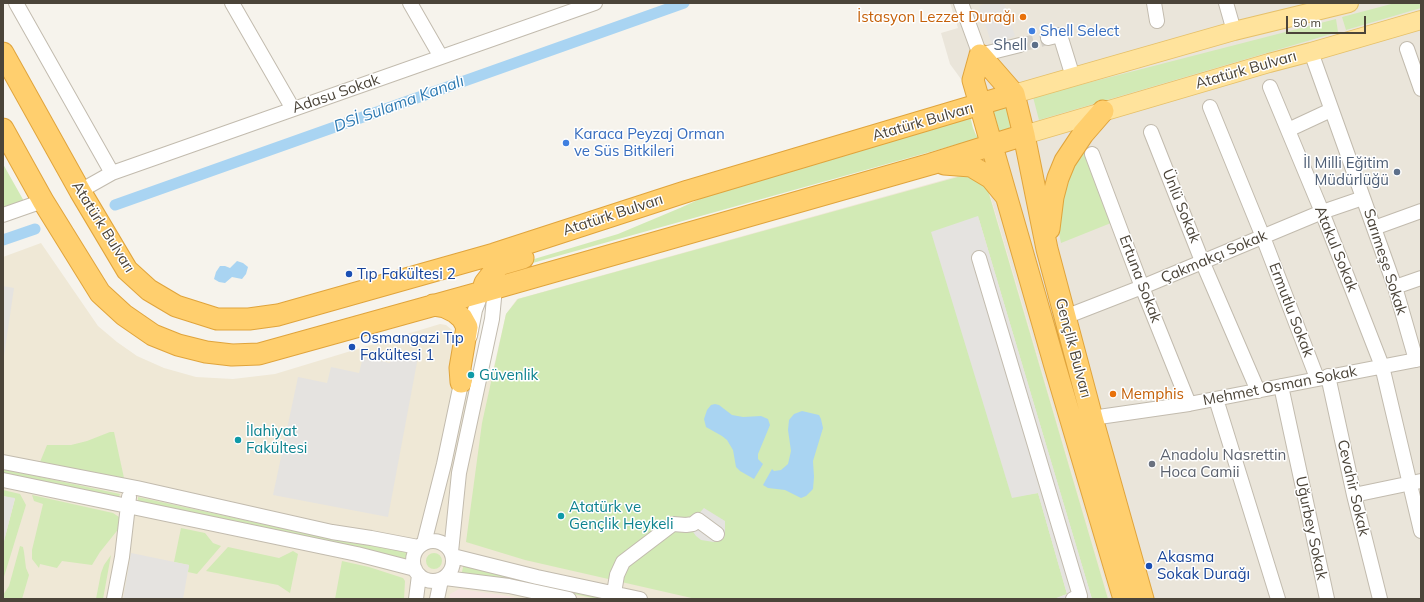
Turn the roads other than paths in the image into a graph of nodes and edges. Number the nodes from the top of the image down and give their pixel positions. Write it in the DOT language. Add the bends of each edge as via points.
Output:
graph roads {
  1 [pos="16,3"];
  2 [pos="232,3"];
  3 [pos="410,3"];
  4 [pos="961,3"];
  5 [pos="1154,3"];
  6 [pos="1226,3"];
  7 [pos="1349,3"];
  8 [pos="591,4"];
  9 [pos="1421,20"];
  10 [pos="1157,21"];
  11 [pos="1234,31"];
  12 [pos="1048,38"];
  13 [pos="1020,45"];
  14 [pos="1407,49"];
  15 [pos="1311,52"];
  16 [pos="3,53"];
  17 [pos="980,55"];
  18 [pos="441,57"];
  19 [pos="1073,77"];
  20 [pos="1270,87"];
  21 [pos="1421,89"];
  22 [pos="1014,94"];
  23 [pos="980,105"];
  24 [pos="1210,107"];
  25 [pos="293,109"];
  26 [pos="1331,110"];
  27 [pos="1103,111"];
  28 [pos="3,129"];
  29 [pos="1288,130"];
  30 [pos="1151,132"];
  31 [pos="1024,135"];
  32 [pos="991,145"];
  33 [pos="1092,154"];
  34 [pos="931,164"];
  35 [pos="112,173"];
  36 [pos="80,191"];
  37 [pos="688,191"];
  38 [pos="1007,197"];
  39 [pos="1363,198"];
  40 [pos="44,201"];
  41 [pos="1421,211"];
  42 [pos="1322,212"];
  43 [pos="3,215"];
  44 [pos="1374,228"];
  45 [pos="1263,237"];
  46 [pos="1047,249"];
  47 [pos="979,258"];
  48 [pos="1202,261"];
  49 [pos="450,266"];
  50 [pos="1421,278"];
  51 [pos="1142,287"];
  52 [pos="1395,287"];
  53 [pos="487,288"];
  54 [pos="433,305"];
  55 [pos="1065,317"];
  56 [pos="1418,360"];
  57 [pos="1382,366"];
  58 [pos="1322,377"];
  59 [pos="462,382"];
  60 [pos="1281,386"];
  61 [pos="1258,391"];
  62 [pos="1216,399"];
  63 [pos="1189,404"];
  64 [pos="1092,418"];
  65 [pos="3,462"];
  66 [pos="3,480"];
  67 [pos="1415,482"];
  68 [pos="130,487"];
  69 [pos="1354,495"];
  70 [pos="128,506"];
  71 [pos="1421,531"];
  72 [pos="717,534"];
  73 [pos="421,545"];
  74 [pos="452,554"];
  75 [pos="417,572"];
  76 [pos="443,579"];
  77 [pos="614,593"];
  78 [pos="114,599"];
  79 [pos="416,599"];
  80 [pos="437,599"];
  81 [pos="569,599"];
  82 [pos="640,599"];
  83 [pos="1073,599"];
  84 [pos="1124,599"];
  85 [pos="1143,599"];
  86 [pos="1278,599"];
  87 [pos="1327,599"];
  88 [pos="1380,599"];
  1 -- 35 [label="street"];
  2 -- 25 [label="street"];
  3 -- 18 [label="street"];
  4 -- 17 [label="street"];
  5 -- 10 [label="street"];
  6 -- 11 [label="street"];
  7 -- 11 [label="main road, Atatürk Bulvarı"];
  8 -- 18 [label="street, Adasu Sokak"];
  9 -- 15 [label="main road, Atatürk Bulvarı"];
  11 -- 19 [label="main road, Atatürk Bulvarı"];
  12 -- 19 [label="street" via="1060,35"];
  13 -- 17 [label="street"];
  14 -- 21 [label="street"];
  15 -- 26 [label="street, Sarımeşe Sokak"];
  15 -- 27 [label="main road, Atatürk Bulvarı"];
  16 -- 36 [label="highway, Atatürk Bulvarı"];
  17 -- 22 [label="highway"];
  17 -- 23 [label="highway, Gençlik Bulvarı" via="973,80"];
  18 -- 25 [label="street, Adasu Sokak"];
  19 -- 22 [label="main road, Atatürk Bulvarı"];
  20 -- 29 [label="street, Atakul Sokak"];
  22 -- 23 [label="highway, Atatürk Bulvarı"];
  22 -- 31 [label="highway, Gençlik Bulvarı"];
  23 -- 32 [label="highway, Gençlik Bulvarı"];
  23 -- 37 [label="highway, Atatürk Bulvarı"];
  24 -- 45 [label="street, Ermutlu Sokak"];
  25 -- 35 [label="street, Adasu Sokak"];
  26 -- 29 [label="street"];
  26 -- 39 [label="street, Sarımeşe Sokak"];
  27 -- 31 [label="main road, Atatürk Bulvarı"];
  27 -- 46 [label="highway" via="1083,134 1065,161 1058,178 1053,197"];
  28 -- 40 [label="highway"];
  29 -- 42 [label="street, Atakul Sokak"];
  30 -- 48 [label="street, Ünlü Sokak"];
  31 -- 32 [label="highway"];
  31 -- 46 [label="highway, Gençlik Bulvarı"];
  32 -- 34 [label="highway"];
  32 -- 38 [label="highway, Gençlik Bulvarı"];
  33 -- 51 [label="street, Ertuna Sokak"];
  34 -- 38 [label="highway" via="971,166 991,178"];
  34 -- 53 [label="highway"];
  35 -- 36 [label="street, Adasu Sokak"];
  36 -- 49 [label="highway, Atatürk Bulvarı" via="127,270 149,290 176,306 217,319 249,319 278,315"];
  37 -- 49 [label="highway, Atatürk Bulvarı"];
  37 -- 53 [label="highway" via="646,218 603,234 500,265"];
  38 -- 84 [label="highway, Gençlik Bulvarı"];
  39 -- 42 [label="street, Çakmakçı Sokak"];
  39 -- 44 [label="street, Sarımeşe Sokak"];
  40 -- 43 [label="street"];
  40 -- 54 [label="highway" via="100,293 124,315 153,335 206,352 232,355 259,354"];
  41 -- 44 [label="street"];
  42 -- 45 [label="street, Çakmakçı Sokak"];
  42 -- 57 [label="street, Atakul Sokak"];
  44 -- 52 [label="street, Sarımeşe Sokak"];
  45 -- 48 [label="street, Çakmakçı Sokak"];
  45 -- 58 [label="street, Ermutlu Sokak"];
  46 -- 55 [label="highway, Gençlik Bulvarı"];
  47 -- 83 [label="street" via="1080,596"];
  48 -- 51 [label="street, Çakmakçı Sokak"];
  48 -- 61 [label="street, Ünlü Sokak"];
  49 -- 53 [label="highway"];
  50 -- 52 [label="street"];
  51 -- 55 [label="street, Çakmakçı Sokak"];
  51 -- 63 [label="street, Ertuna Sokak"];
  52 -- 56 [label="street, Sarımeşe Sokak"];
  53 -- 54 [label="highway"];
  53 -- 59 [label="street" via="475,310"];
  53 -- 74 [label="street" via="492,319 459,473"];
  54 -- 59 [label="highway" via="455,312 467,327 460,368"];
  55 -- 64 [label="highway, Gençlik Bulvarı"];
  56 -- 57 [label="street, Mehmet Osman Sokak"];
  57 -- 58 [label="street, Mehmet Osman Sokak"];
  57 -- 67 [label="street, Atakul Sokak"];
  58 -- 60 [label="street, Mehmet Osman Sokak"];
  58 -- 69 [label="street, Cevahir Sokak"];
  59 -- 73 [label="street" via="444,464"];
  60 -- 61 [label="street, Mehmet Osman Sokak"];
  60 -- 87 [label="street, Uğurbey Sokak"];
  61 -- 62 [label="street, Mehmet Osman Sokak"];
  62 -- 63 [label="street, Mehmet Osman Sokak"];
  62 -- 86 [label="street"];
  63 -- 64 [label="street, Mehmet Osman Sokak"];
  64 -- 85 [label="highway, Gençlik Bulvarı"];
  65 -- 68 [label="street"];
  66 -- 70 [label="street"];
  67 -- 69 [label="street"];
  67 -- 71 [label="street, Atakul Sokak"];
  68 -- 70 [label="street"];
  68 -- 73 [label="street" via="332,532"];
  69 -- 88 [label="street, Cevahir Sokak"];
  70 -- 75 [label="street" via="357,554"];
  70 -- 78 [label="street"];
  72 -- 77 [label="street" via="698,520 693,524 673,524 623,562 617,575"];
  73 -- 74 [label="street" via="432,541 439,542"];
  73 -- 75 [label="street" via="413,559"];
  74 -- 76 [label="street" via="451,570"];
  74 -- 77 [label="street" via="537,577"];
  75 -- 76 [label="street" via="429,581"];
  75 -- 79 [label="street"];
  76 -- 80 [label="street"];
  76 -- 81 [label="street" via="509,586"];
  77 -- 82 [label="street"];
}
